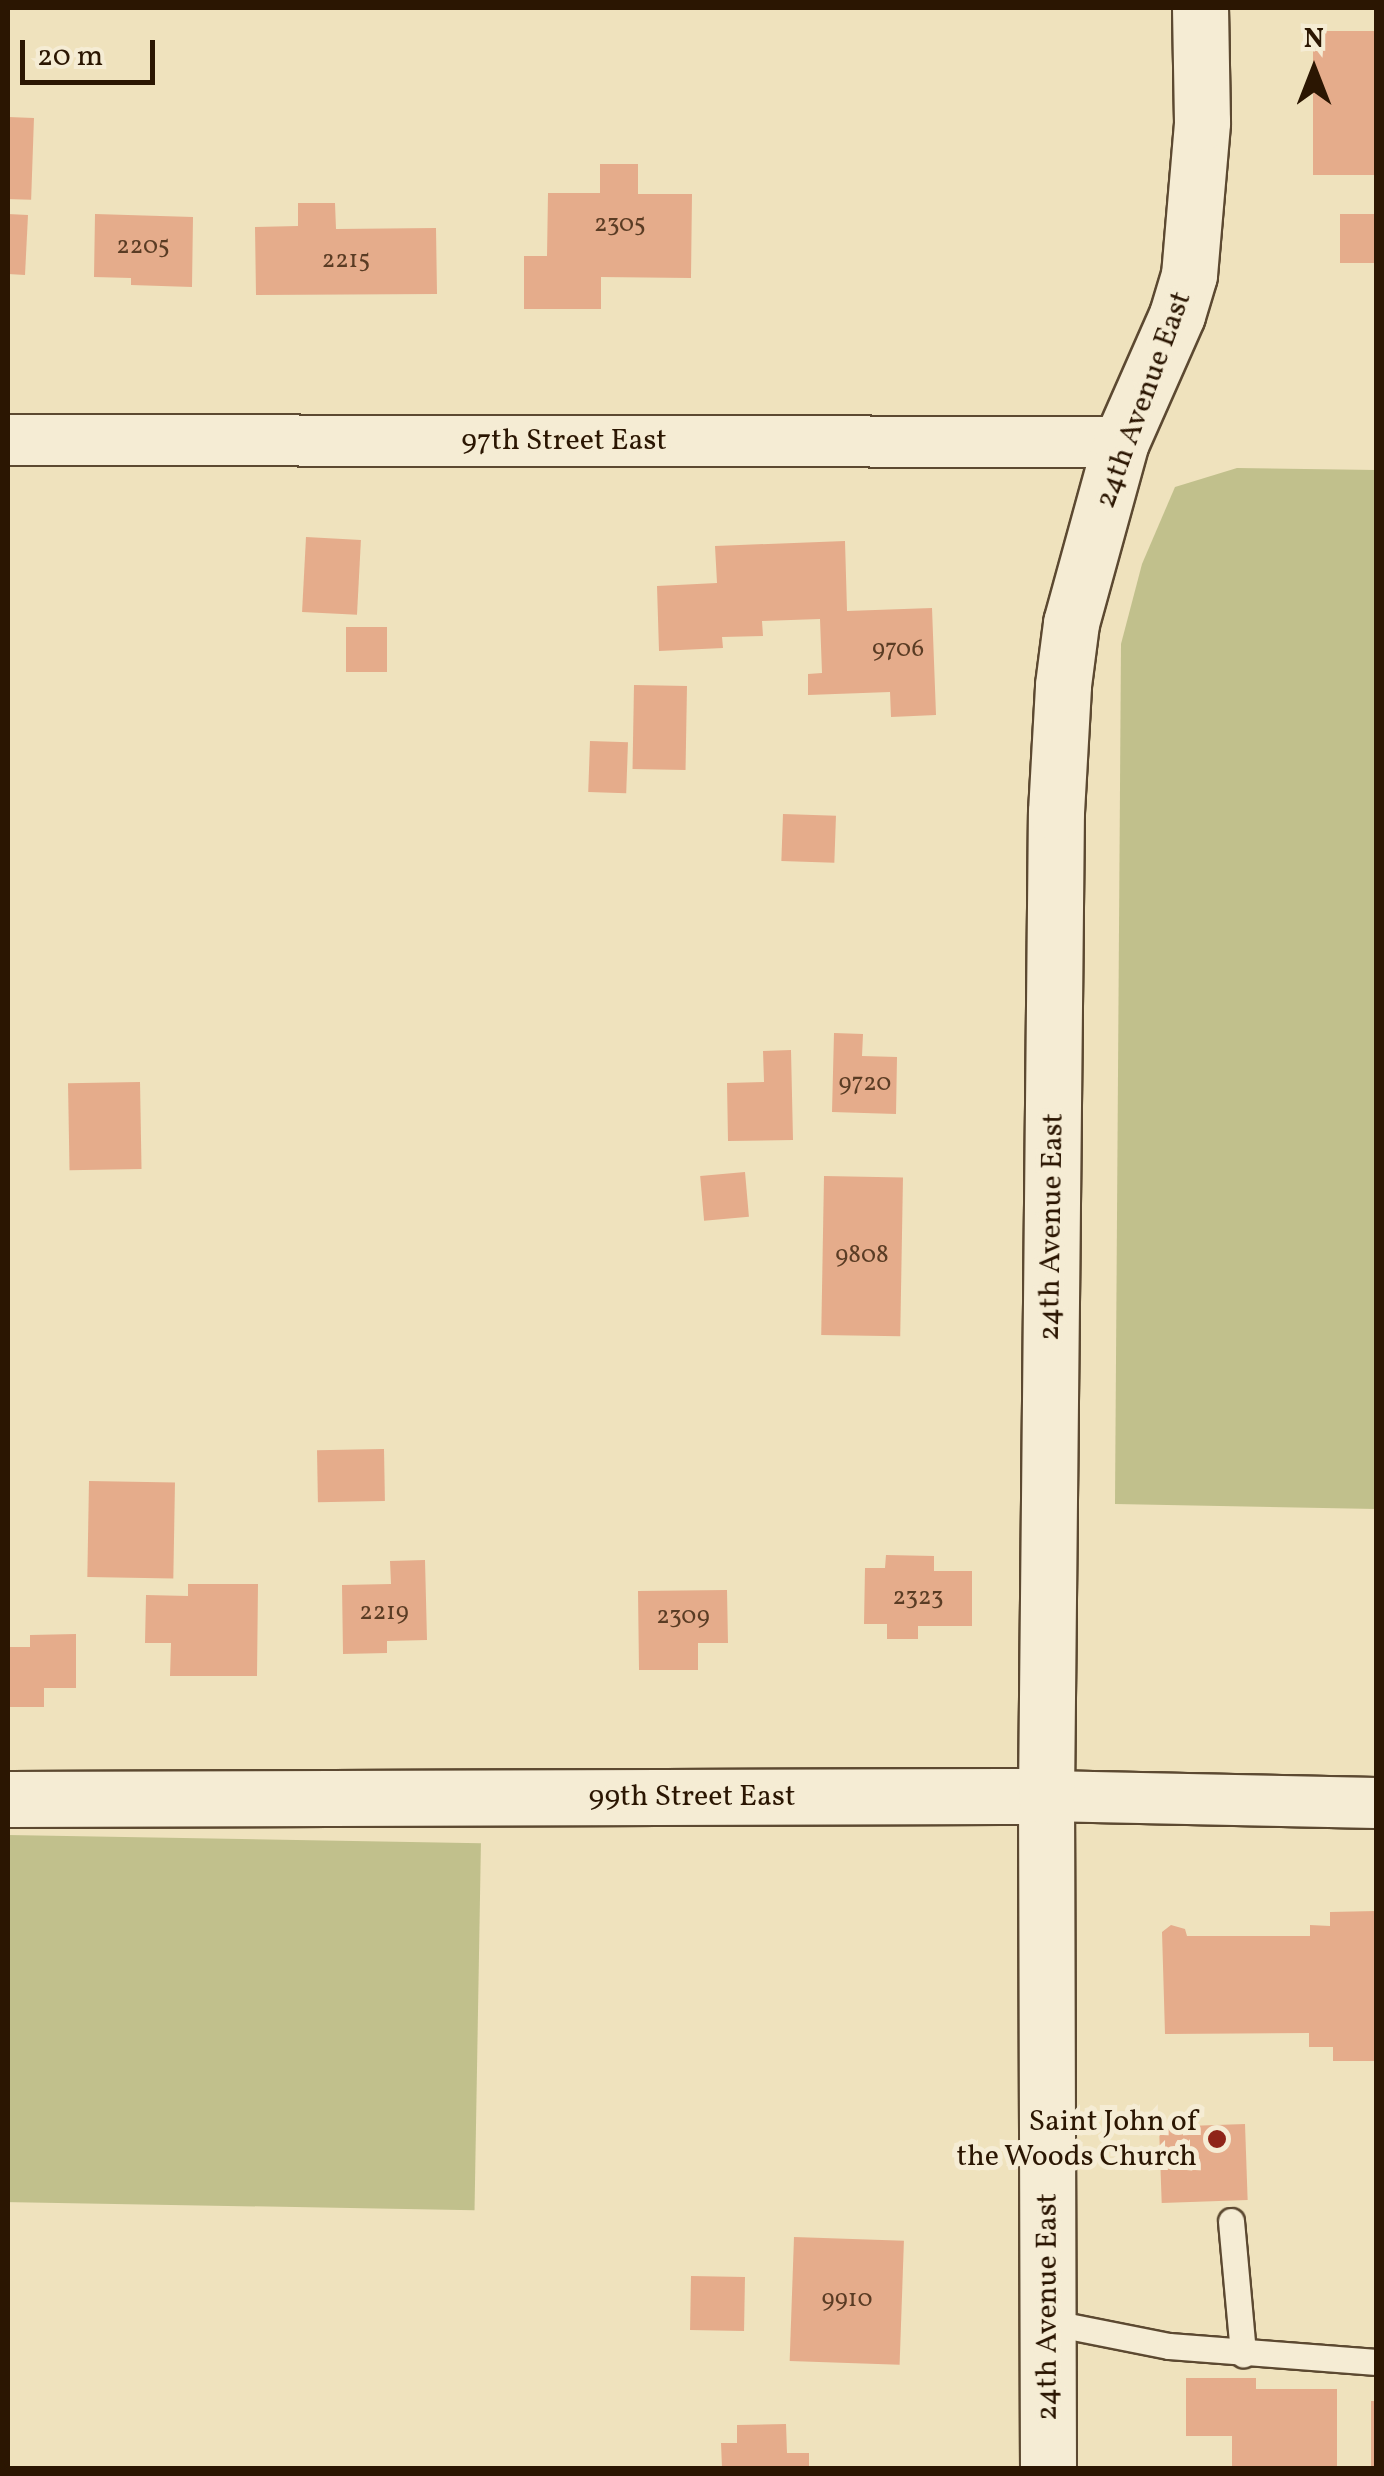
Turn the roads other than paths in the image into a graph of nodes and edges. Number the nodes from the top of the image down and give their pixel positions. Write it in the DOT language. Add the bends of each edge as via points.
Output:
graph roads {
  1 [pos="1200,8"];
  2 [pos="8,440"];
  3 [pos="1122,442"];
  4 [pos="1046,1796"];
  5 [pos="8,1799"];
  6 [pos="1376,1803"];
  7 [pos="1230,2222"];
  8 [pos="1048,2322"];
  9 [pos="1243,2354"];
  10 [pos="1376,2362"];
  11 [pos="1048,2468"];
  1 -- 3 [label="street, 24th Avenue East" via="1202,122 1189,276"];
  2 -- 3 [label="street, 97th Street East"];
  3 -- 4 [label="street, 24th Avenue East" via="1071,624 1063,685 1056,812"];
  4 -- 5 [label="street, 99th Street East"];
  4 -- 6 [label="street, 99th Street East"];
  4 -- 8 [label="street, 24th Avenue East"];
  7 -- 9 [label="lane"];
  8 -- 9 [label="lane"];
  8 -- 11 [label="street, 24th Avenue East"];
  9 -- 10 [label="lane"];
}
